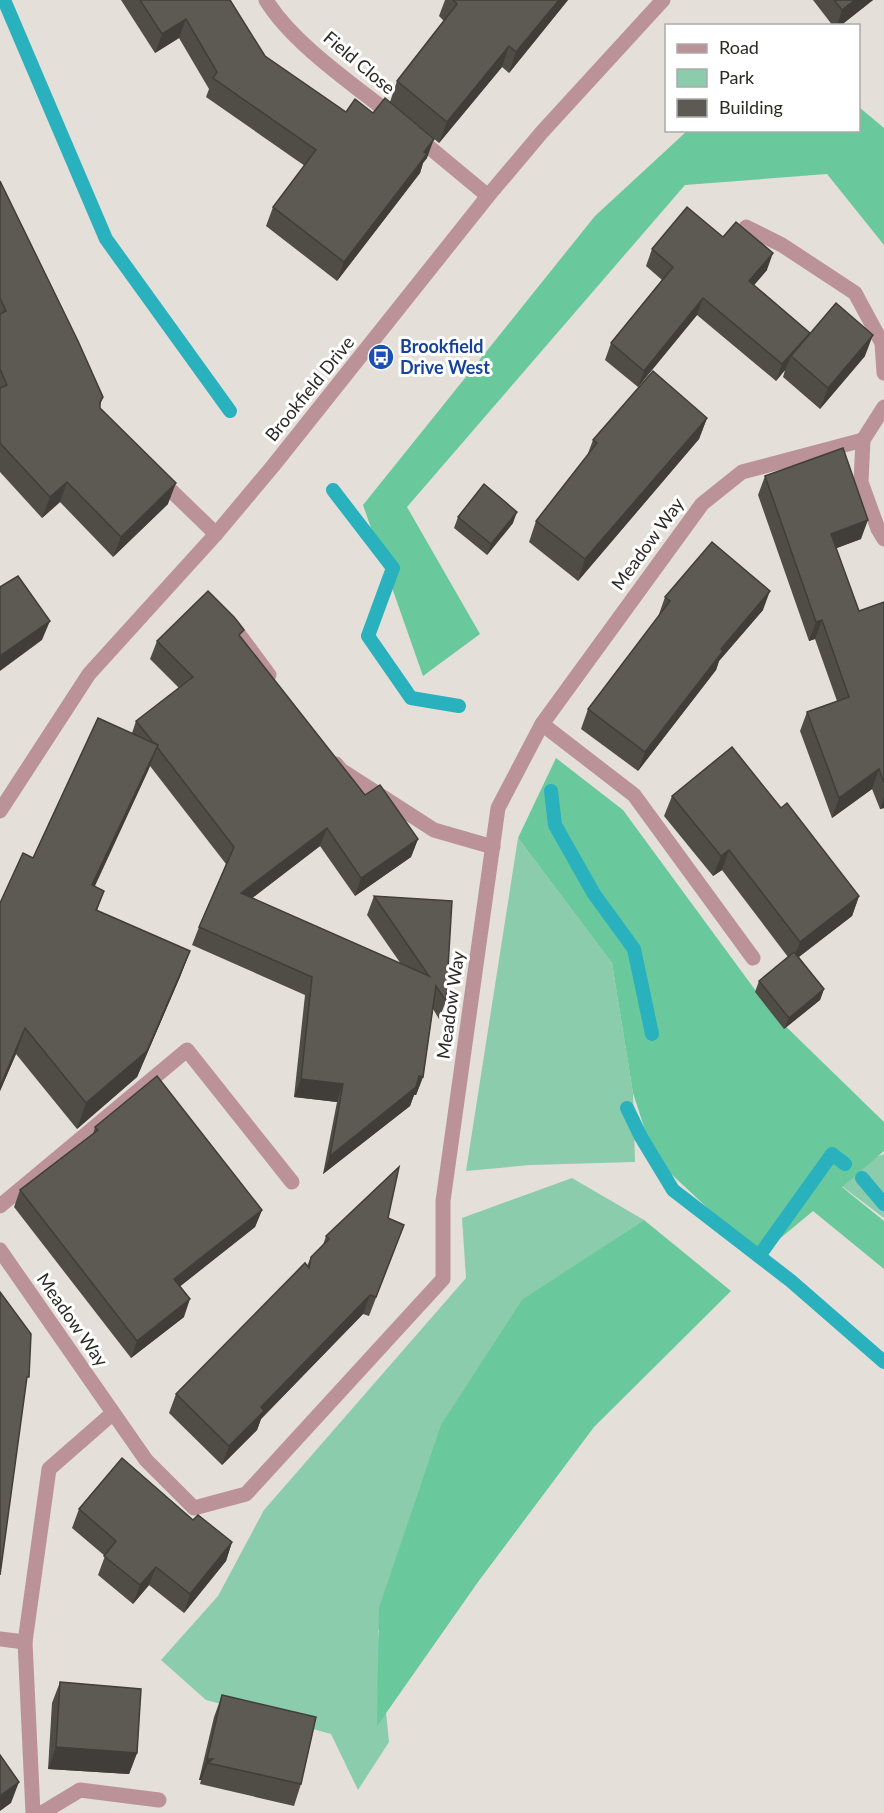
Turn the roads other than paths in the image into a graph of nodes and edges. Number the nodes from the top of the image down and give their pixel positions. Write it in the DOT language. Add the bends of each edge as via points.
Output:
graph roads {
  1 [pos="663,0"];
  2 [pos="274,4"];
  3 [pos="488,196"];
  4 [pos="746,227"];
  5 [pos="884,373"];
  6 [pos="884,407"];
  7 [pos="863,440"];
  8 [pos="143,464"];
  9 [pos="216,534"];
  10 [pos="884,539"];
  11 [pos="232,625"];
  12 [pos="280,688"];
  13 [pos="542,724"];
  14 [pos="327,752"];
  15 [pos="0,811"];
  16 [pos="493,847"];
  17 [pos="753,958"];
  18 [pos="292,1182"];
  19 [pos="0,1206"];
  20 [pos="0,1250"];
  21 [pos="113,1413"];
  22 [pos="0,1640"];
  23 [pos="25,1642"];
  24 [pos="159,1800"];
  25 [pos="33,1813"];
  26 [pos="42,1813"];
  1 -- 3 [label="street, Brookfield Drive"];
  2 -- 3 [label="street, Field Close" via="307,46"];
  3 -- 9 [label="street, Brookfield Drive"];
  4 -- 5 [label="street" via="782,245 855,293 882,343"];
  6 -- 7 [label="street"];
  7 -- 10 [label="street" via="861,482"];
  7 -- 13 [label="street, Meadow Way" via="742,472 702,504"];
  8 -- 9 [label="street"];
  9 -- 15 [label="street, Brookfield Drive" via="89,674"];
  11 -- 12 [label="street"];
  13 -- 16 [label="street, Meadow Way" via="498,808"];
  13 -- 17 [label="street" via="634,795"];
  14 -- 16 [label="street" via="341,770 434,830"];
  16 -- 21 [label="street, Meadow Way" via="443,1201 443,1279 246,1494 194,1508 146,1460"];
  18 -- 19 [label="street" via="188,1050"];
  20 -- 21 [label="street, Meadow Way"];
  21 -- 23 [label="street" via="49,1469"];
  22 -- 23 [label="street"];
  23 -- 25 [label="street"];
  24 -- 26 [label="street" via="80,1790"];
}
